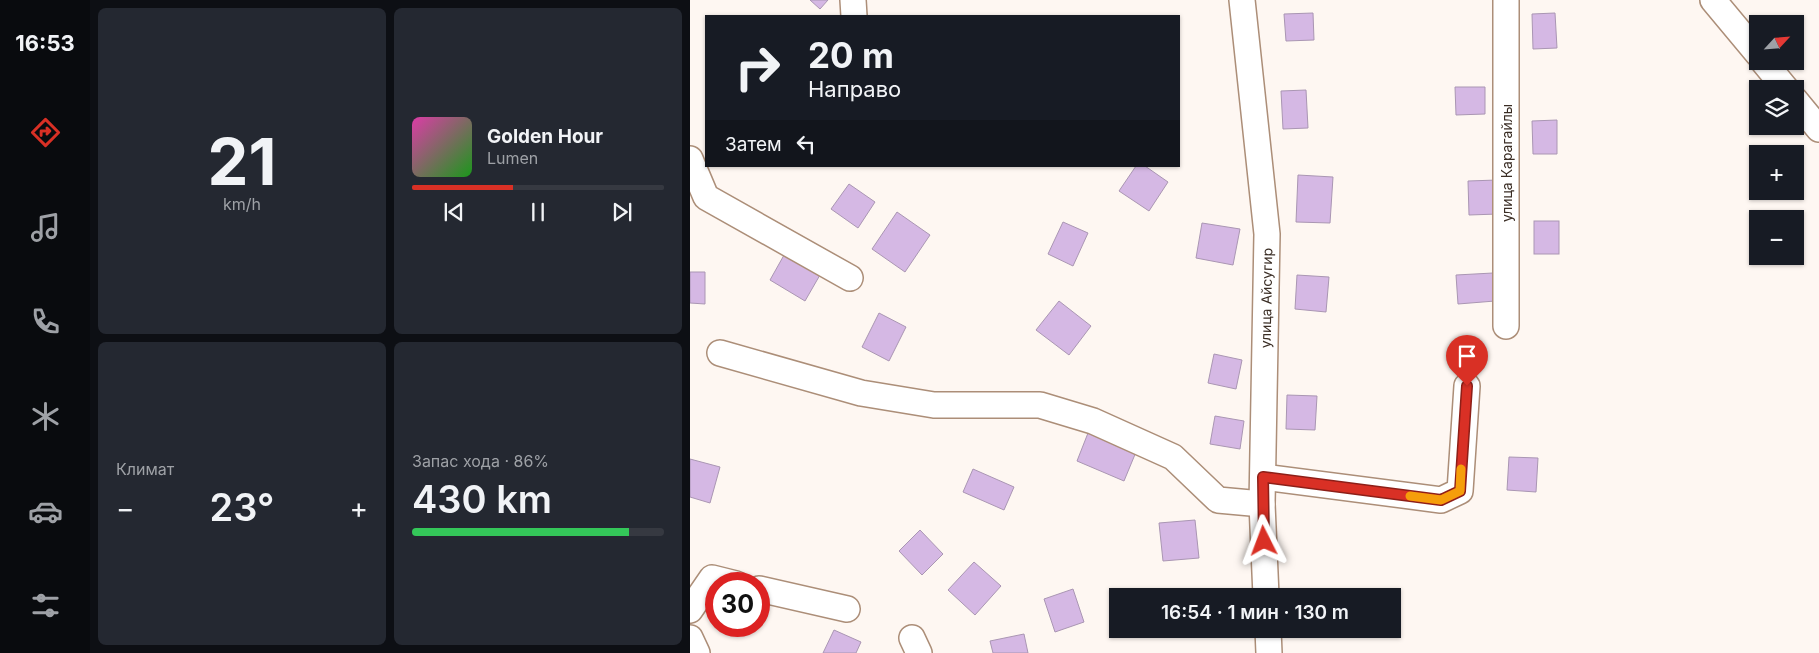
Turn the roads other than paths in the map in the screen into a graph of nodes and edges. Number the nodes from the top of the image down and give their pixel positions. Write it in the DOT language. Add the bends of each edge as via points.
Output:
graph roads {
  1 [pos="853,0"];
  2 [pos="1242,0"];
  3 [pos="1508,0"];
  4 [pos="1713,0"];
  5 [pos="854,15"];
  6 [pos="1749,43"];
  7 [pos="1771,70"];
  8 [pos="1779,80"];
  9 [pos="1804,111"];
  10 [pos="1819,129"];
  11 [pos="690,159"];
  12 [pos="850,278"];
  13 [pos="1506,326"];
  14 [pos="720,353"];
  15 [pos="1467,386"];
  16 [pos="1263,477"];
  17 [pos="1262,504"];
  18 [pos="705,585"];
  19 [pos="1266,588"];
  20 [pos="770,592"];
  21 [pos="693,598"];
  22 [pos="847,609"];
  23 [pos="690,638"];
  24 [pos="1268,638"];
  25 [pos="698,653"];
  26 [pos="1269,653"];
  1 -- 5 [label="street"];
  2 -- 16 [label="street, улица Айсугир" via="1267,234"];
  3 -- 13 [label="street, улица Карагайлы"];
  4 -- 6 [label="street"];
  7 -- 8 [label="street"];
  9 -- 10 [label="street"];
  11 -- 12 [label="street" via="706,197"];
  14 -- 17 [label="street" via="870,395 934,405 1040,405 1093,421 1173,457 1218,500"];
  15 -- 16 [label="street" via="1460,491 1441,500"];
  16 -- 17 [label="street, улица Айсугир"];
  17 -- 19 [label="street, улица Айсугир"];
  18 -- 21 [label="street"];
  20 -- 22 [label="street"];
  23 -- 25 [label="street"];
  24 -- 26 [label="street"];
}
